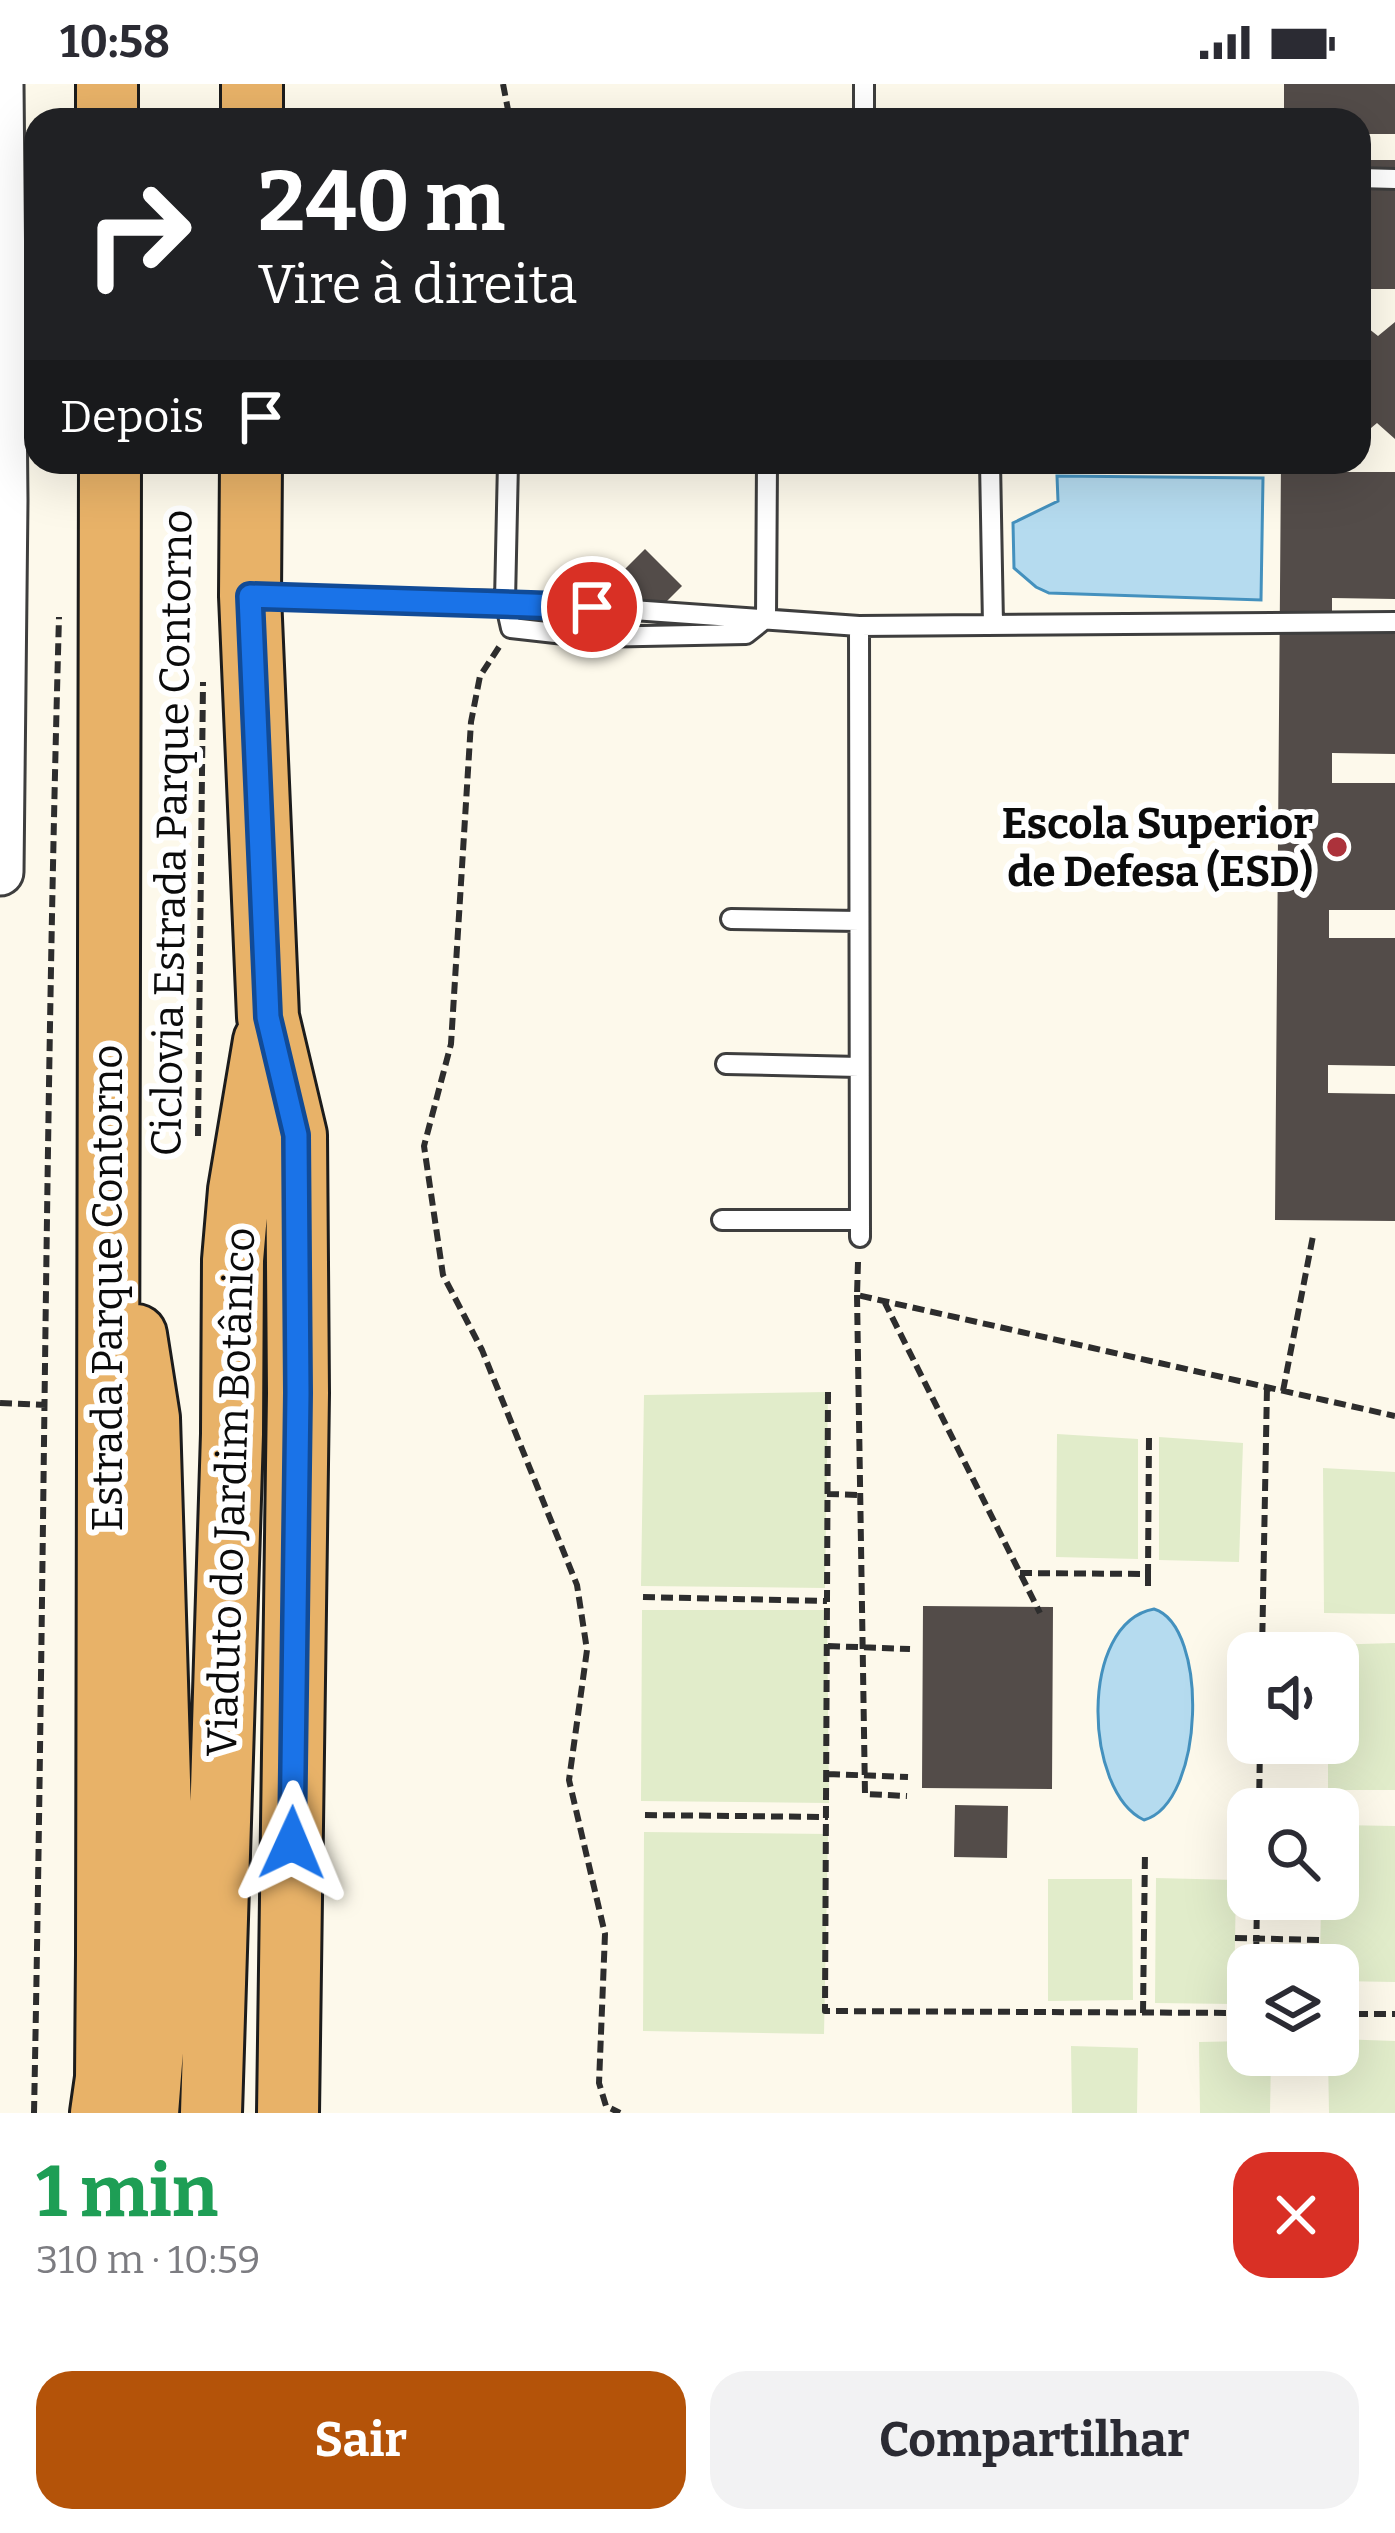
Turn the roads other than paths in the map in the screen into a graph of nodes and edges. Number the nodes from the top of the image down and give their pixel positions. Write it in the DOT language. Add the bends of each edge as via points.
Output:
graph roads {
  1 [pos="0,84"];
  2 [pos="110,474"];
  3 [pos="251,474"];
  4 [pos="508,474"];
  5 [pos="767,474"];
  6 [pos="990,474"];
  7 [pos="250,596"];
  8 [pos="506,601"];
  9 [pos="766,618"];
  10 [pos="1395,622"];
  11 [pos="993,624"];
  12 [pos="859,626"];
  13 [pos="0,872"];
  14 [pos="731,919"];
  15 [pos="860,921"];
  16 [pos="268,1017"];
  17 [pos="726,1064"];
  18 [pos="859,1067"];
  19 [pos="106,1151"];
  20 [pos="722,1220"];
  21 [pos="101,2113"];
  22 [pos="148,2113"];
  23 [pos="211,2113"];
  24 [pos="288,2113"];
  1 -- 13 [label="street"];
  2 -- 19 [label="highway, Estrada Parque Contorno"];
  3 -- 7 [label="highway"];
  4 -- 8 [label="lane"];
  5 -- 9 [label="lane"];
  6 -- 11 [label="lane"];
  7 -- 8 [label="lane"];
  7 -- 16 [label="highway"];
  8 -- 9 [label="lane"];
  8 -- 9 [label="lane" via="511,628 591,637 746,634"];
  9 -- 12 [label="lane"];
  10 -- 11 [label="lane"];
  11 -- 12 [label="lane"];
  12 -- 15 [label="lane"];
  14 -- 15 [label="lane"];
  15 -- 18 [label="lane"];
  16 -- 23 [label="highway, Viaduto do Jardim Botânico" via="233,1260"];
  16 -- 24 [label="highway" via="296,1135"];
  17 -- 18 [label="lane"];
  18 -- 20 [label="lane" via="860,1229"];
  19 -- 21 [label="highway, Estrada Parque Contorno"];
  19 -- 22 [label="highway, Viaduto do Jardim Botânico" via="149,1418 164,1912"];
}
